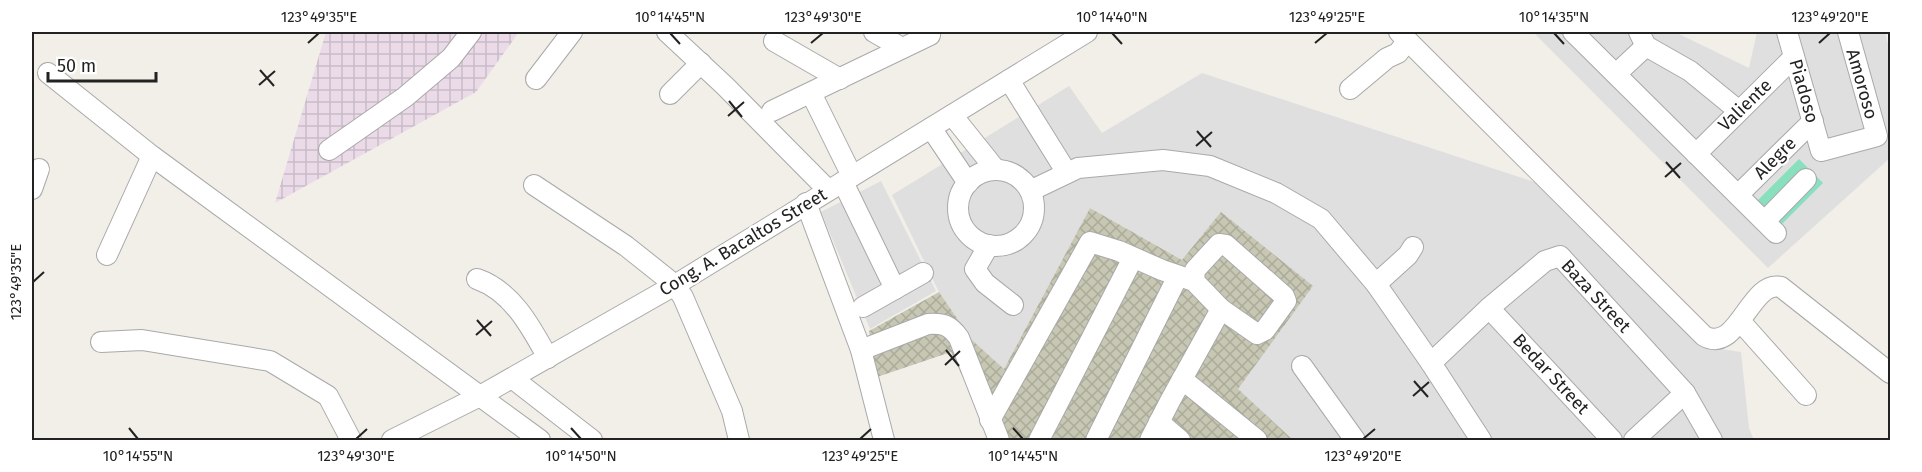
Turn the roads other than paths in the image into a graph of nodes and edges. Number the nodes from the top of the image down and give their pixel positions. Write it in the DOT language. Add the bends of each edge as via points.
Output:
graph roads {
  1 [pos="471,32"];
  2 [pos="572,32"];
  3 [pos="667,32"];
  4 [pos="874,32"];
  5 [pos="1087,32"];
  6 [pos="1573,32"];
  7 [pos="1787,32"];
  8 [pos="1848,32"];
  9 [pos="930,35"];
  10 [pos="1403,36"];
  11 [pos="1642,39"];
  12 [pos="774,41"];
  13 [pos="902,48"];
  14 [pos="1794,57"];
  15 [pos="701,63"];
  16 [pos="48,73"];
  17 [pos="1616,74"];
  18 [pos="840,79"];
  19 [pos="536,80"];
  20 [pos="1009,80"];
  21 [pos="1350,89"];
  22 [pos="811,93"];
  23 [pos="670,94"];
  24 [pos="772,111"];
  25 [pos="1739,111"];
  26 [pos="952,115"];
  27 [pos="1813,121"];
  28 [pos="931,128"];
  29 [pos="329,150"];
  30 [pos="1821,151"];
  31 [pos="1696,154"];
  32 [pos="152,156"];
  33 [pos="39,169"];
  34 [pos="996,170"];
  35 [pos="1067,173"];
  36 [pos="1806,179"];
  37 [pos="841,183"];
  38 [pos="968,183"];
  39 [pos="534,185"];
  40 [pos="32,189"];
  41 [pos="1030,191"];
  42 [pos="1738,195"];
  43 [pos="806,203"];
  44 [pos="989,245"];
  45 [pos="1413,247"];
  46 [pos="107,255"];
  47 [pos="1133,258"];
  48 [pos="923,273"];
  49 [pos="1186,278"];
  50 [pos="477,279"];
  51 [pos="1376,284"];
  52 [pos="675,285"];
  53 [pos="895,289"];
  54 [pos="1013,305"];
  55 [pos="863,307"];
  56 [pos="1489,308"];
  57 [pos="1221,309"];
  58 [pos="1740,321"];
  59 [pos="101,342"];
  60 [pos="861,350"];
  61 [pos="548,358"];
  62 [pos="1431,363"];
  63 [pos="1302,366"];
  64 [pos="1890,373"];
  65 [pos="512,378"];
  66 [pos="1182,379"];
  67 [pos="1685,393"];
  68 [pos="1806,395"];
  69 [pos="480,396"];
  70 [pos="990,420"];
  71 [pos="1159,422"];
  72 [pos="351,441"];
  73 [pos="392,441"];
  74 [pos="540,441"];
  75 [pos="592,441"];
  76 [pos="739,441"];
  77 [pos="884,441"];
  78 [pos="999,441"];
  79 [pos="1039,441"];
  80 [pos="1096,441"];
  81 [pos="1150,441"];
  82 [pos="1180,441"];
  83 [pos="1257,441"];
  84 [pos="1355,441"];
  85 [pos="1481,441"];
  86 [pos="1612,441"];
  87 [pos="1634,441"];
  88 [pos="1712,441"];
  1 -- 29 [label="street" via="451,58 405,97"];
  2 -- 19 [label="street"];
  3 -- 15 [label="street"];
  4 -- 13 [label="street"];
  5 -- 20 [label="street, Cong. A. Bacaltos Street"];
  6 -- 17 [label="street"];
  7 -- 14 [label="street, Piadoso"];
  8 -- 30 [label="street, Amoroso" via="1877,136"];
  9 -- 13 [label="street"];
  10 -- 21 [label="street" via="1398,53"];
  10 -- 58 [label="street" via="1704,336 1717,340"];
  11 -- 17 [label="street"];
  11 -- 25 [label="street"];
  12 -- 18 [label="street"];
  13 -- 18 [label="street"];
  14 -- 25 [label="street, Valiente"];
  14 -- 27 [label="street, Piadoso"];
  15 -- 23 [label="street"];
  15 -- 37 [label="street"];
  16 -- 32 [label="street"];
  17 -- 31 [label="street"];
  18 -- 22 [label="street"];
  20 -- 26 [label="street, Cong. A. Bacaltos Street"];
  20 -- 35 [label="street"];
  22 -- 24 [label="street"];
  22 -- 37 [label="street"];
  25 -- 31 [label="street, Valiente"];
  26 -- 28 [label="street, Cong. A. Bacaltos Street"];
  26 -- 34 [label="street"];
  27 -- 30 [label="street, Piadoso"];
  27 -- 42 [label="street, Alegre"];
  28 -- 37 [label="street, Cong. A. Bacaltos Street"];
  28 -- 38 [label="street"];
  31 -- 42 [label="street"];
  32 -- 46 [label="street"];
  32 -- 69 [label="street"];
  33 -- 40 [label="street"];
  34 -- 38 [label="street"];
  34 -- 41 [label="street" via="1022,180"];
  35 -- 41 [label="street"];
  35 -- 51 [label="street" via="1078,168 1162,160 1209,166 1276,193 1322,219"];
  36 -- 42 [label="street" via="1770,227"];
  37 -- 43 [label="street, Cong. A. Bacaltos Street"];
  37 -- 53 [label="street"];
  38 -- 44 [label="street" via="962,193 959,215 969,235"];
  39 -- 52 [label="street" via="626,246"];
  41 -- 44 [label="street" via="1033,219 1027,231 1003,246"];
  43 -- 52 [label="street, Cong. A. Bacaltos Street"];
  43 -- 60 [label="street"];
  44 -- 54 [label="street" via="975,268 985,283"];
  45 -- 51 [label="street"];
  47 -- 49 [label="street"];
  47 -- 70 [label="street" via="1090,242"];
  47 -- 79 [label="street"];
  48 -- 53 [label="street"];
  49 -- 57 [label="street"];
  49 -- 57 [label="street" via="1219,244 1226,245 1286,301 1265,330 1257,334"];
  49 -- 80 [label="street"];
  50 -- 61 [label="street" via="507,297"];
  51 -- 62 [label="street"];
  52 -- 61 [label="street, Cong. A. Bacaltos Street"];
  52 -- 76 [label="street" via="732,411"];
  53 -- 55 [label="street"];
  56 -- 62 [label="street, Baza Street"];
  56 -- 67 [label="street, Baza Street" via="1545,261 1560,256"];
  56 -- 86 [label="street, Bedar Street"];
  57 -- 66 [label="street"];
  58 -- 64 [label="street" via="1764,289 1781,287"];
  58 -- 68 [label="street"];
  59 -- 72 [label="street" via="142,340 270,360 328,396"];
  60 -- 70 [label="street" via="928,324 951,327 959,338"];
  60 -- 77 [label="street"];
  61 -- 65 [label="street, Cong. A. Bacaltos Street"];
  62 -- 85 [label="street"];
  63 -- 84 [label="street"];
  65 -- 69 [label="street, Cong. A. Bacaltos Street"];
  65 -- 75 [label="street"];
  66 -- 71 [label="street"];
  66 -- 83 [label="street"];
  67 -- 87 [label="street"];
  67 -- 88 [label="street, Baza Street"];
  69 -- 73 [label="street, Cong. A. Bacaltos Street"];
  69 -- 74 [label="street"];
  70 -- 78 [label="street"];
  71 -- 81 [label="street"];
  71 -- 82 [label="street"];
}
